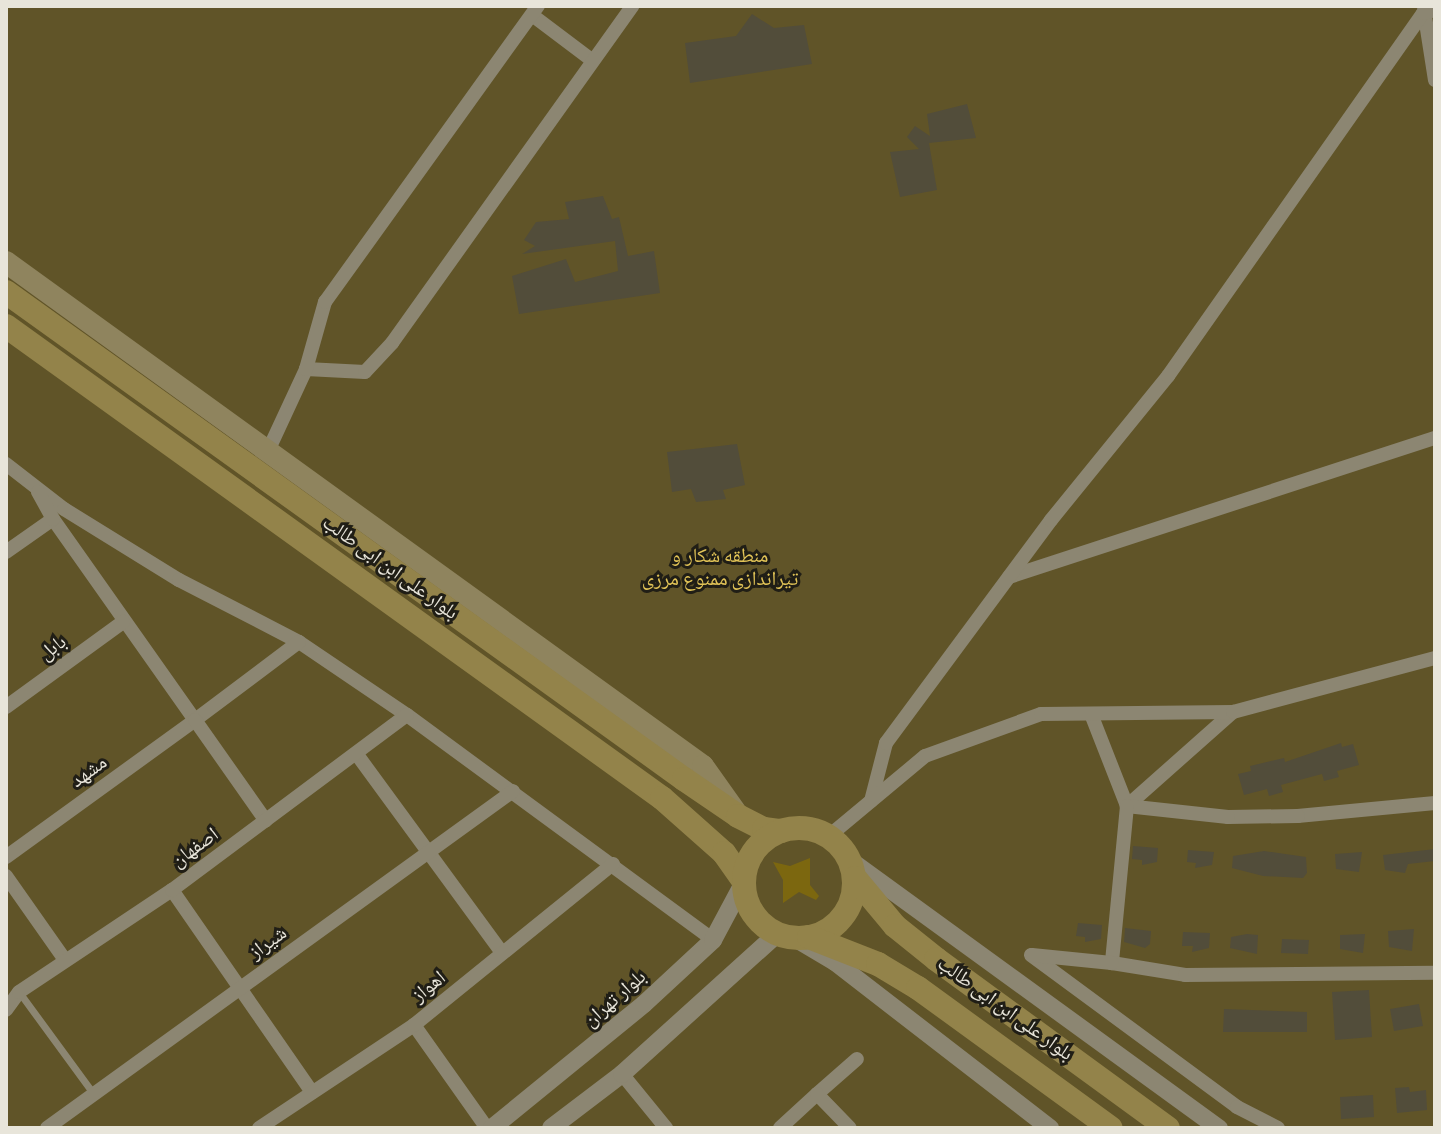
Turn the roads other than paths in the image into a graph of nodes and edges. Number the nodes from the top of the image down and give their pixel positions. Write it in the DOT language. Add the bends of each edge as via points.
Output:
graph roads {
  1 [pos="632,6"];
  2 [pos="535,10"];
  3 [pos="1428,10"];
  4 [pos="593,61"];
  5 [pos="1435,80"];
  6 [pos="6,262"];
  7 [pos="6,292"];
  8 [pos="6,326"];
  9 [pos="306,369"];
  10 [pos="1435,438"];
  11 [pos="268,451"];
  12 [pos="6,464"];
  13 [pos="35,488"];
  14 [pos="53,519"];
  15 [pos="6,552"];
  16 [pos="1009,577"];
  17 [pos="123,622"];
  18 [pos="299,642"];
  19 [pos="1435,658"];
  20 [pos="6,707"];
  21 [pos="1233,712"];
  22 [pos="1091,714"];
  23 [pos="407,715"];
  24 [pos="195,720"];
  25 [pos="358,756"];
  26 [pos="513,791"];
  27 [pos="871,801"];
  28 [pos="1435,803"];
  29 [pos="1127,806"];
  30 [pos="738,816"];
  31 [pos="266,821"];
  32 [pos="781,831"];
  33 [pos="829,836"];
  34 [pos="427,852"];
  35 [pos="6,857"];
  36 [pos="613,864"];
  37 [pos="853,869"];
  38 [pos="6,876"];
  39 [pos="744,882"];
  40 [pos="172,890"];
  41 [pos="793,936"];
  42 [pos="713,940"];
  43 [pos="502,953"];
  44 [pos="65,960"];
  45 [pos="1112,963"];
  46 [pos="1435,973"];
  47 [pos="241,988"];
  48 [pos="19,992"];
  49 [pos="6,1010"];
  50 [pos="414,1025"];
  51 [pos="857,1059"];
  52 [pos="622,1074"];
  53 [pos="312,1092"];
  54 [pos="93,1093"];
  55 [pos="817,1094"];
  56 [pos="259,1127"];
  57 [pos="47,1128"];
  58 [pos="489,1128"];
  59 [pos="551,1128"];
  60 [pos="666,1128"];
  61 [pos="780,1128"];
  62 [pos="850,1128"];
  63 [pos="1050,1128"];
  64 [pos="1111,1128"];
  65 [pos="1168,1128"];
  66 [pos="1219,1128"];
  67 [pos="1278,1128"];
  1 -- 4 [label="street"];
  2 -- 4 [label="street"];
  2 -- 9 [label="street" via="325,302"];
  3 -- 5 [label="street"];
  3 -- 16 [label="street" via="1168,376"];
  4 -- 9 [label="street" via="392,343 365,372"];
  6 -- 11 [label="main road"];
  7 -- 30 [label="main road, بلوار علی ابن ابی طالب"];
  8 -- 39 [label="main road, بلوار علی ابن ابی طالب" via="662,798 724,853"];
  9 -- 11 [label="street"];
  10 -- 16 [label="street"];
  11 -- 30 [label="main road" via="703,766"];
  12 -- 13 [label="street"];
  13 -- 14 [label="street"];
  13 -- 18 [label="street" via="179,580"];
  14 -- 15 [label="street"];
  14 -- 17 [label="street"];
  16 -- 27 [label="street" via="886,743"];
  17 -- 20 [label="street, بابل"];
  17 -- 24 [label="street"];
  18 -- 23 [label="street"];
  18 -- 24 [label="street, مشهد"];
  19 -- 21 [label="street"];
  21 -- 22 [label="street"];
  21 -- 29 [label="street"];
  22 -- 27 [label="street" via="1041,714 925,756"];
  22 -- 29 [label="street"];
  23 -- 25 [label="street, اصفهان"];
  23 -- 26 [label="street"];
  24 -- 31 [label="street"];
  24 -- 35 [label="street, مشهد"];
  25 -- 31 [label="street, اصفهان"];
  25 -- 34 [label="street"];
  26 -- 34 [label="street, شیراز"];
  26 -- 36 [label="street"];
  27 -- 33 [label="street"];
  28 -- 29 [label="street" via="1284,817"];
  29 -- 45 [label="street"];
  30 -- 32 [label="main road, بلوار علی ابن ابی طالب"];
  31 -- 40 [label="street, اصفهان"];
  32 -- 33 [label="main road" via="797,827"];
  32 -- 39 [label="main road" via="755,851"];
  33 -- 37 [label="main road"];
  34 -- 43 [label="street"];
  34 -- 47 [label="street, شیراز"];
  36 -- 42 [label="street"];
  36 -- 43 [label="street, اهواز"];
  37 -- 41 [label="main road" via="848,909 825,931"];
  37 -- 65 [label="main road, بلوار علی ابن ابی طالب" via="895,926"];
  37 -- 66 [label="street"];
  38 -- 44 [label="street"];
  39 -- 41 [label="main road" via="753,912"];
  39 -- 42 [label="street, بلوار تهران"];
  40 -- 44 [label="street, اصفهان"];
  40 -- 47 [label="street"];
  41 -- 52 [label="street"];
  41 -- 63 [label="street" via="835,962"];
  41 -- 64 [label="main road, بلوار علی ابن ابی طالب" via="878,964 918,988"];
  42 -- 58 [label="street, بلوار تهران" via="644,1004"];
  43 -- 50 [label="street, اهواز"];
  44 -- 48 [label="street, اصفهان"];
  45 -- 46 [label="street" via="1185,975"];
  45 -- 67 [label="street" via="1031,955 1237,1107"];
  47 -- 53 [label="street"];
  47 -- 54 [label="street, شیراز"];
  48 -- 49 [label="street, اصفهان"];
  48 -- 54 [label="lane"];
  50 -- 53 [label="street, اهواز"];
  50 -- 58 [label="street"];
  51 -- 55 [label="street"];
  52 -- 59 [label="street"];
  52 -- 60 [label="street"];
  53 -- 56 [label="street, اهواز"];
  54 -- 57 [label="street, شیراز"];
  55 -- 61 [label="street"];
  55 -- 62 [label="street"];
}
